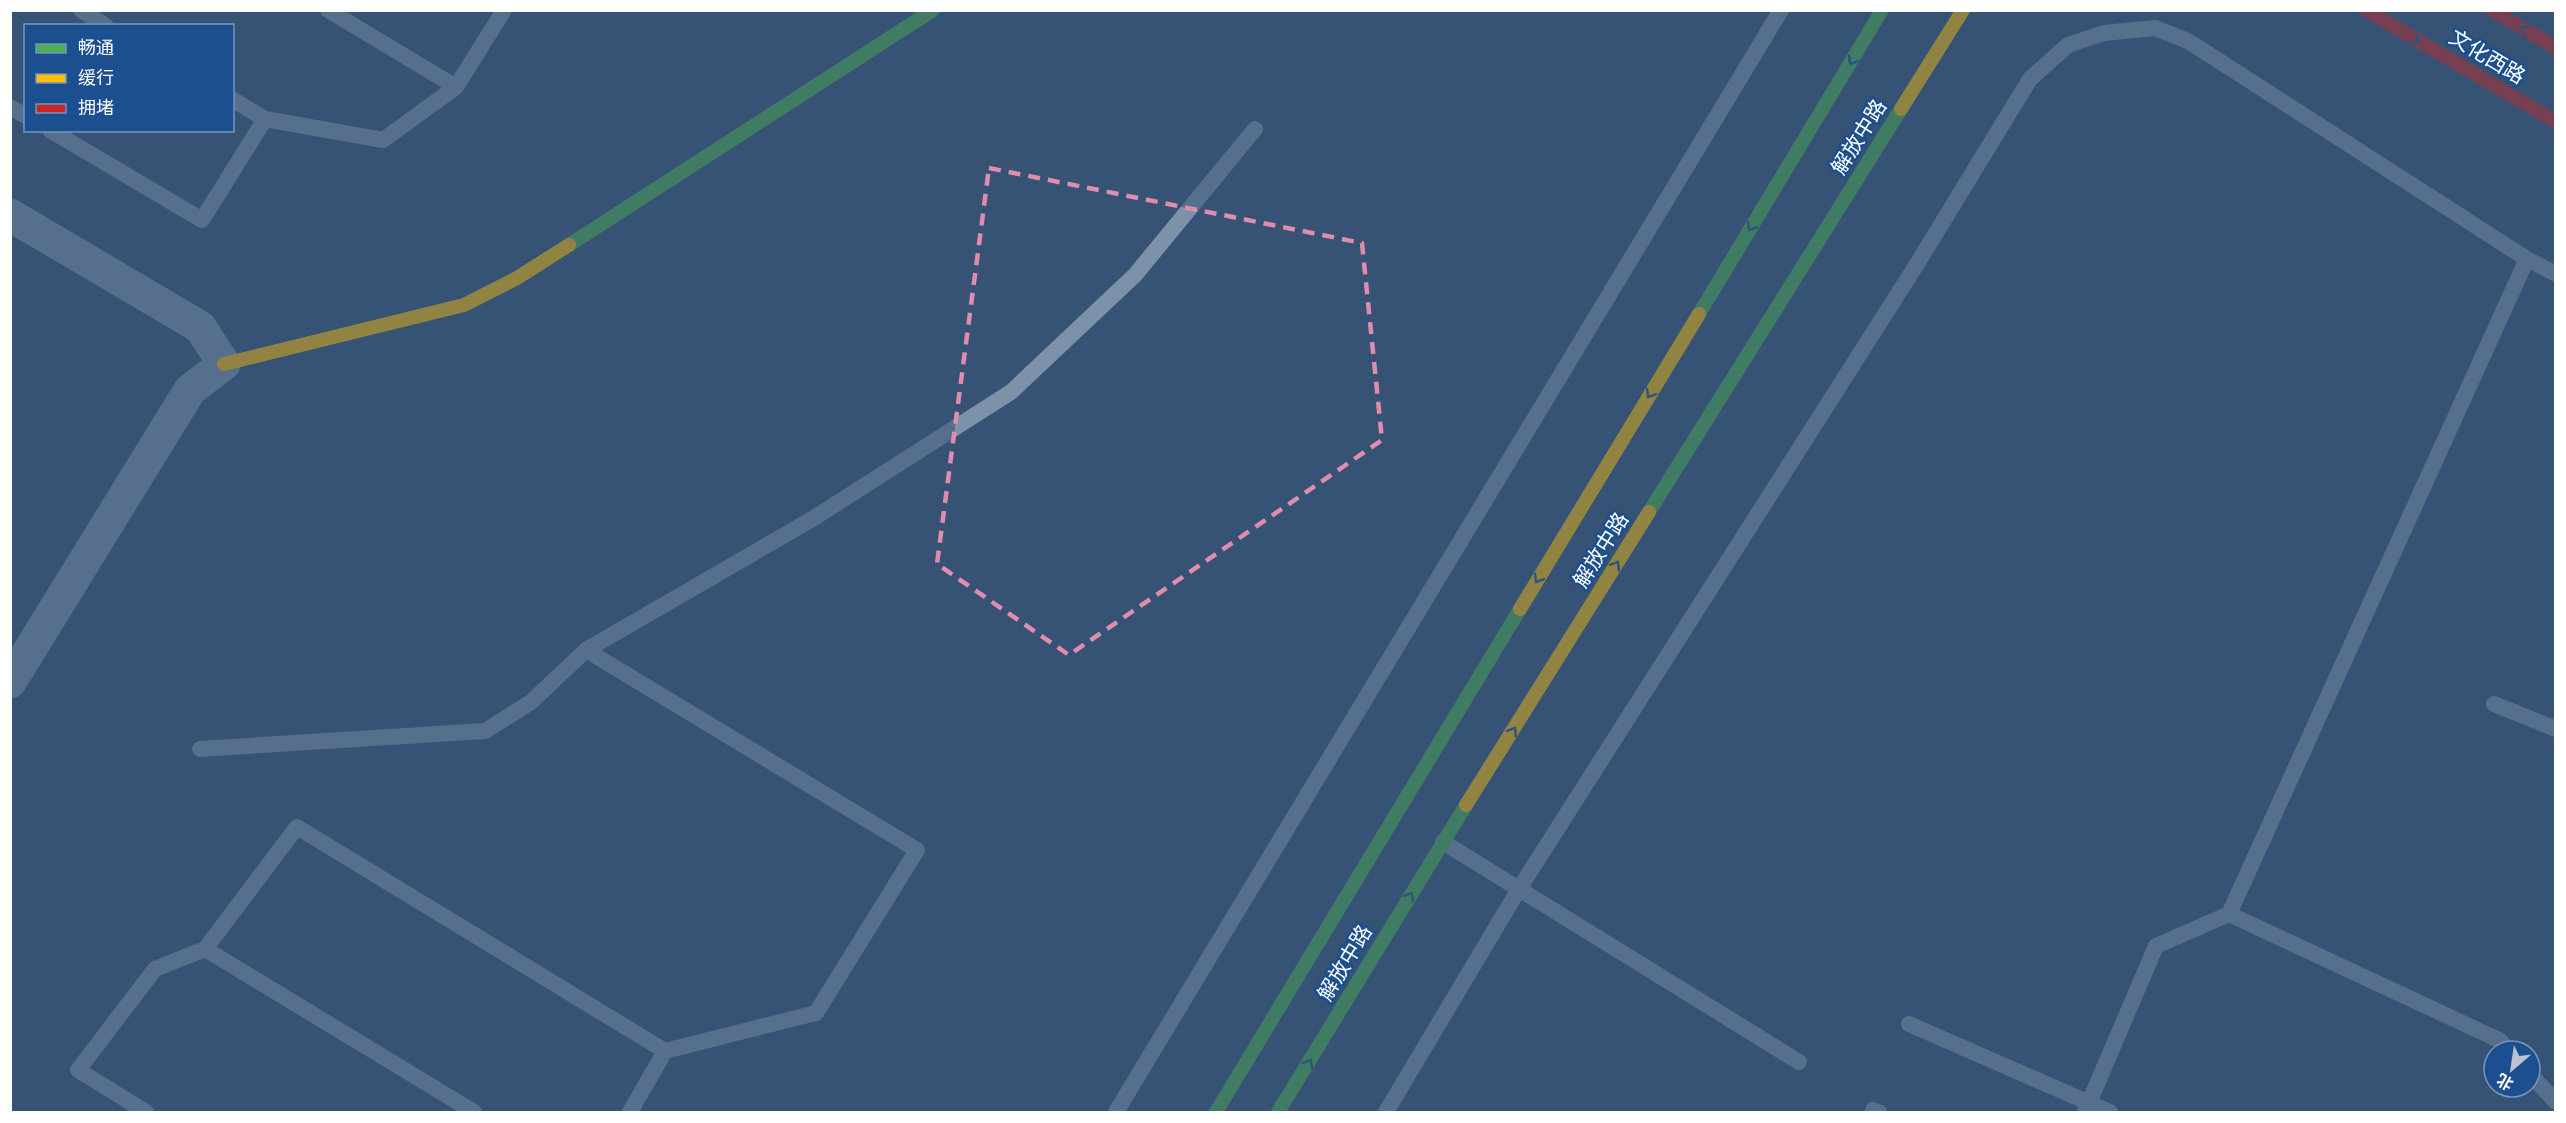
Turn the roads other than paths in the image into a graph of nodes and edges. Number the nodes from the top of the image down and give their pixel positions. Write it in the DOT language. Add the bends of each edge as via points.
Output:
graph roads {
  1 [pos="81,10"];
  2 [pos="328,10"];
  3 [pos="504,10"];
  4 [pos="933,10"];
  5 [pos="1781,10"];
  6 [pos="1882,10"];
  7 [pos="1963,10"];
  8 [pos="2366,10"];
  9 [pos="2492,10"];
  10 [pos="103,24"];
  11 [pos="2556,48"];
  12 [pos="456,87"];
  13 [pos="234,100"];
  14 [pos="10,107"];
  15 [pos="24,115"];
  16 [pos="266,118"];
  17 [pos="2556,122"];
  18 [pos="1255,129"];
  19 [pos="53,132"];
  20 [pos="10,215"];
  21 [pos="2527,259"];
  22 [pos="2556,274"];
  23 [pos="224,364"];
  24 [pos="586,650"];
  25 [pos="10,682"];
  26 [pos="2494,704"];
  27 [pos="2556,729"];
  28 [pos="200,749"];
  29 [pos="1443,842"];
  30 [pos="1520,889"];
  31 [pos="2229,914"];
  32 [pos="205,949"];
  33 [pos="1909,1024"];
  34 [pos="2497,1039"];
  35 [pos="665,1051"];
  36 [pos="1799,1062"];
  37 [pos="2542,1087"];
  38 [pos="2556,1102"];
  39 [pos="2087,1108"];
  40 [pos="146,1113"];
  41 [pos="474,1113"];
  42 [pos="630,1113"];
  43 [pos="1116,1113"];
  44 [pos="1216,1113"];
  45 [pos="1278,1113"];
  46 [pos="1386,1113"];
  47 [pos="2110,1113"];
  1 -- 10 [label="lane"];
  2 -- 12 [label="lane"];
  3 -- 12 [label="lane"];
  4 -- 23 [label="street" via="507,284 464,305"];
  5 -- 43 [label="lane"];
  6 -- 44 [label="street, 解放中路, one-way"];
  29 -- 7 [label="street, 解放中路, one-way"];
  8 -- 17 [label="street, 文化西路, one-way"];
  11 -- 9 [label="street, 文化西路, one-way"];
  12 -- 16 [label="lane" via="383,140"];
  13 -- 16 [label="lane"];
  14 -- 15 [label="lane"];
  16 -- 19 [label="lane" via="202,220"];
  18 -- 24 [label="lane" via="1135,275 1011,392 814,518"];
  20 -- 23 [label="street" via="200,327"];
  21 -- 22 [label="lane"];
  21 -- 30 [label="lane" via="2188,41 2155,28 2104,33 2068,45 2030,80"];
  21 -- 31 [label="lane"];
  23 -- 25 [label="street" via="190,390"];
  24 -- 28 [label="lane" via="531,702 485,731"];
  24 -- 35 [label="lane" via="917,850 816,1013"];
  26 -- 27 [label="lane"];
  29 -- 30 [label="lane"];
  45 -- 29 [label="street, 解放中路, one-way"];
  30 -- 36 [label="lane"];
  30 -- 46 [label="lane"];
  31 -- 34 [label="lane"];
  31 -- 39 [label="lane" via="2156,946"];
  32 -- 35 [label="lane" via="297,827"];
  32 -- 40 [label="lane" via="154,969 78,1070"];
  32 -- 41 [label="lane"];
  33 -- 39 [label="lane"];
  35 -- 42 [label="lane"];
  37 -- 38 [label="lane"];
  39 -- 47 [label="lane"];
}
